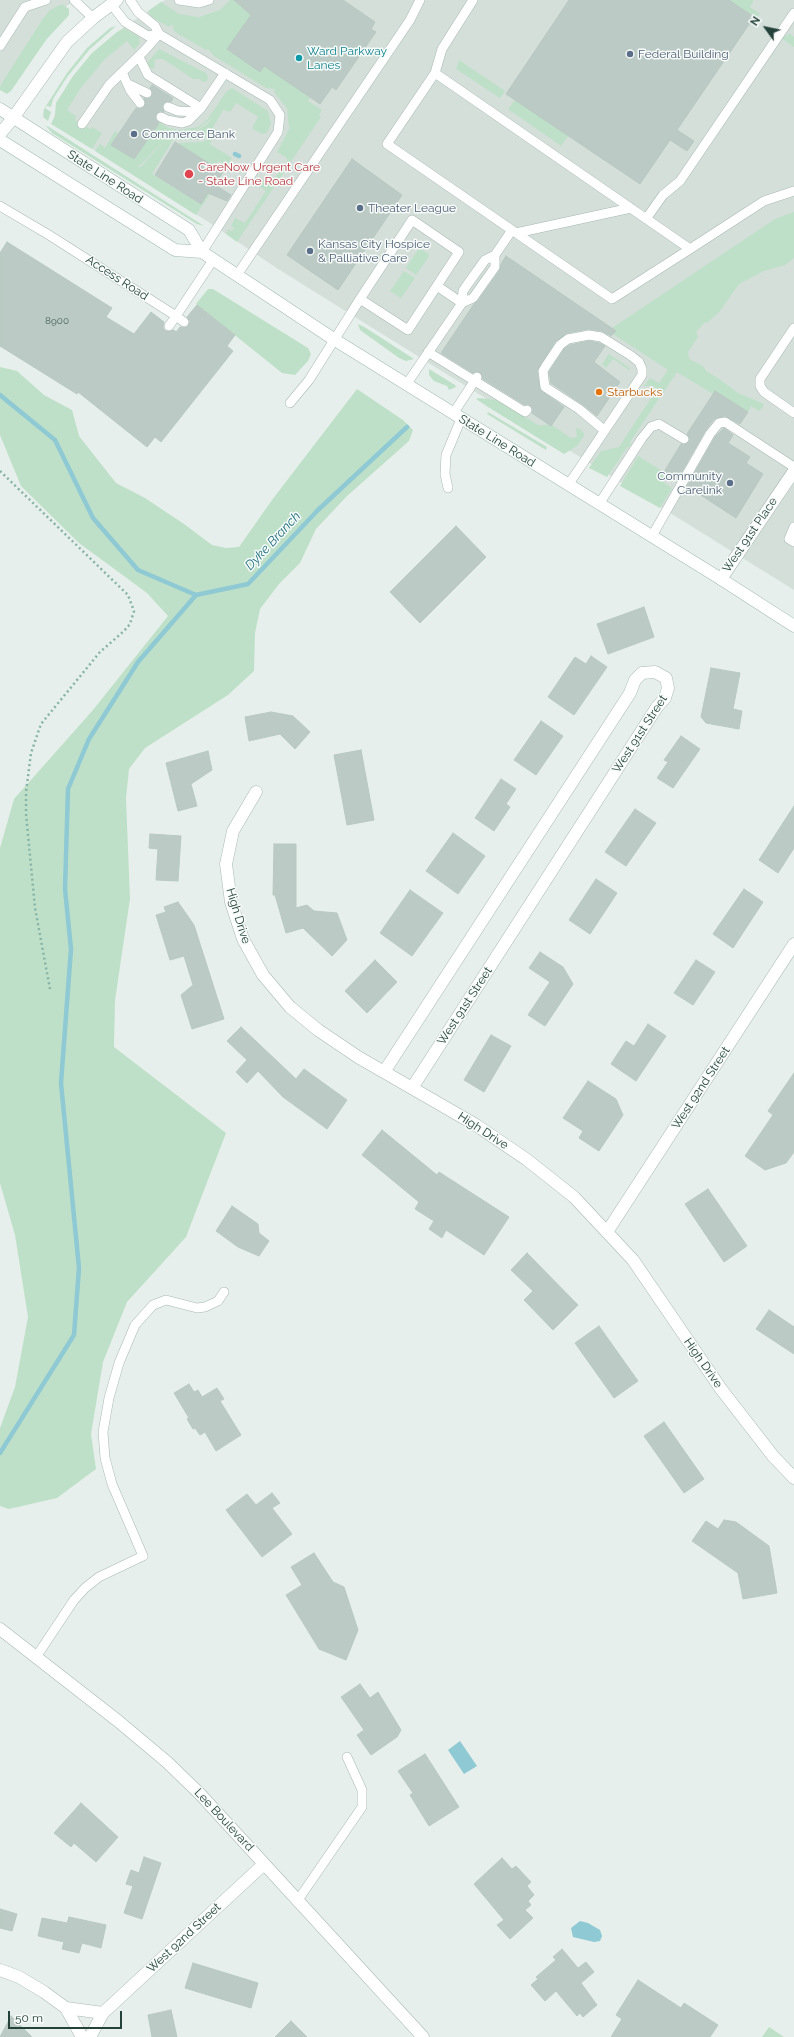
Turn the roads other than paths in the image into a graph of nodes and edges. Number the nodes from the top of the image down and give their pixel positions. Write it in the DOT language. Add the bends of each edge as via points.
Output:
graph roads {
  1 [pos="46,0"];
  2 [pos="74,0"];
  3 [pos="130,0"];
  4 [pos="179,0"];
  5 [pos="209,0"];
  6 [pos="420,0"];
  7 [pos="473,0"];
  8 [pos="114,2"];
  9 [pos="794,13"];
  10 [pos="93,18"];
  11 [pos="159,34"];
  12 [pos="0,46"];
  13 [pos="138,57"];
  14 [pos="122,72"];
  15 [pos="225,73"];
  16 [pos="435,73"];
  17 [pos="128,84"];
  18 [pos="147,93"];
  19 [pos="140,103"];
  20 [pos="168,107"];
  21 [pos="0,109"];
  22 [pos="199,110"];
  23 [pos="161,117"];
  24 [pos="14,118"];
  25 [pos="82,124"];
  26 [pos="0,134"];
  27 [pos="0,140"];
  28 [pos="794,191"];
  29 [pos="0,206"];
  30 [pos="631,208"];
  31 [pos="646,219"];
  32 [pos="514,231"];
  33 [pos="690,249"];
  34 [pos="202,252"];
  35 [pos="214,260"];
  36 [pos="237,275"];
  37 [pos="437,286"];
  38 [pos="360,299"];
  39 [pos="462,303"];
  40 [pos="176,316"];
  41 [pos="184,322"];
  42 [pos="168,326"];
  43 [pos="794,328"];
  44 [pos="335,340"];
  45 [pos="428,352"];
  46 [pos="476,379"];
  47 [pos="406,385"];
  48 [pos="290,403"];
  49 [pos="527,410"];
  50 [pos="794,413"];
  51 [pos="457,416"];
  52 [pos="604,430"];
  53 [pos="684,439"];
  54 [pos="794,467"];
  55 [pos="794,471"];
  56 [pos="568,484"];
  57 [pos="448,488"];
  58 [pos="599,504"];
  59 [pos="794,527"];
  60 [pos="652,536"];
  61 [pos="794,542"];
  62 [pos="721,579"];
  63 [pos="794,626"];
  64 [pos="256,792"];
  65 [pos="794,944"];
  66 [pos="384,1072"];
  67 [pos="412,1088"];
  68 [pos="607,1232"];
  69 [pos="224,1292"];
  70 [pos="794,1478"];
  71 [pos="0,1629"];
  72 [pos="36,1657"];
  73 [pos="347,1757"];
  74 [pos="264,1864"];
  75 [pos="298,1900"];
  76 [pos="0,1970"];
  77 [pos="66,2008"];
  78 [pos="103,2013"];
  79 [pos="82,2037"];
  80 [pos="90,2037"];
  81 [pos="423,2037"];
  1 -- 12 [label="lane" via="25,7"];
  2 -- 10 [label="lane"];
  3 -- 11 [label="lane" via="138,12 155,26"];
  4 -- 5 [label="lane" via="199,3"];
  6 -- 36 [label="lane" via="410,20"];
  7 -- 16 [label="lane" via="442,49"];
  8 -- 10 [label="street"];
  8 -- 11 [label="lane" via="125,22 148,36"];
  9 -- 31 [label="lane" via="680,181 663,195"];
  10 -- 24 [label="street" via="57,54"];
  11 -- 13 [label="lane"];
  11 -- 15 [label="lane"];
  13 -- 14 [label="lane"];
  13 -- 22 [label="lane" via="148,75"];
  14 -- 17 [label="lane"];
  14 -- 25 [label="lane" via="102,92"];
  15 -- 22 [label="lane"];
  15 -- 34 [label="lane" via="270,100 280,115 280,123 272,142"];
  16 -- 30 [label="lane"];
  16 -- 32 [label="lane" via="387,144"];
  17 -- 18 [label="lane"];
  17 -- 19 [label="lane"];
  20 -- 22 [label="lane" via="178,111"];
  21 -- 24 [label="street, State Line Road"];
  22 -- 23 [label="lane" via="182,123"];
  24 -- 26 [label="street"];
  24 -- 34 [label="street, State Line Road" via="189,230"];
  27 -- 34 [label="street, State Line Road" via="176,250"];
  28 -- 33 [label="lane" via="764,201"];
  29 -- 40 [label="lane, Access Road" via="49,234"];
  30 -- 31 [label="lane"];
  30 -- 32 [label="lane"];
  31 -- 33 [label="lane"];
  32 -- 33 [label="lane" via="612,299"];
  32 -- 39 [label="lane" via="495,255 495,267 481,287 473,298"];
  34 -- 35 [label="street, State Line Road"];
  35 -- 36 [label="street, State Line Road"];
  35 -- 40 [label="lane"];
  36 -- 44 [label="street, State Line Road"];
  37 -- 38 [label="lane" via="408,330"];
  37 -- 38 [label="lane" via="460,252 412,220"];
  37 -- 39 [label="lane"];
  38 -- 44 [label="lane"];
  39 -- 45 [label="lane"];
  40 -- 41 [label="lane, Access Road"];
  40 -- 42 [label="lane"];
  43 -- 50 [label="lane" via="760,379 760,386 764,392"];
  44 -- 47 [label="street, State Line Road"];
  44 -- 48 [label="lane" via="309,380"];
  45 -- 46 [label="lane"];
  45 -- 47 [label="lane"];
  46 -- 49 [label="lane" via="525,412"];
  46 -- 51 [label="lane"];
  47 -- 51 [label="street, State Line Road"];
  51 -- 56 [label="street, State Line Road"];
  51 -- 57 [label="lane" via="446,455 445,474"];
  52 -- 52 [label="lane" via="642,375 639,362 610,342 589,335 568,339 560,345 543,372 545,386"];
  52 -- 56 [label="lane"];
  53 -- 58 [label="lane" via="659,424 651,427"];
  54 -- 60 [label="lane" via="725,422 719,422"];
  55 -- 62 [label="street, West 91st Place"];
  56 -- 58 [label="street, State Line Road"];
  58 -- 60 [label="street, State Line Road"];
  59 -- 61 [label="lane" via="789,539"];
  60 -- 62 [label="street, State Line Road"];
  62 -- 63 [label="street, State Line Road"];
  64 -- 66 [label="street, High Drive" via="232,831 226,864 231,902 243,939 259,968 290,1007 318,1030"];
  65 -- 68 [label="street, West 92nd Street"];
  66 -- 67 [label="street, High Drive"];
  66 -- 67 [label="street, West 91st Street" via="630,693 635,680 642,673 655,672 666,678 668,688 665,698"];
  67 -- 68 [label="street, High Drive" via="476,1125 532,1163 574,1197"];
  68 -- 70 [label="street, High Drive" via="633,1260 721,1389 773,1456"];
  69 -- 72 [label="lane" via="218,1301 205,1307 197,1308 166,1300 149,1308 135,1325 118,1363 103,1432 105,1458 112,1484 143,1556 99,1577 85,1588 74,1600"];
  71 -- 72 [label="street, Lee Boulevard"];
  72 -- 74 [label="street, Lee Boulevard" via="167,1762"];
  73 -- 75 [label="lane" via="362,1790 362,1807"];
  74 -- 75 [label="street, Lee Boulevard"];
  74 -- 78 [label="street, West 92nd Street"];
  75 -- 81 [label="street, Lee Boulevard"];
  76 -- 77 [label="street" via="19,1977"];
  77 -- 78 [label="street"];
  77 -- 79 [label="street"];
  78 -- 80 [label="street, West 92nd Street"];
}
